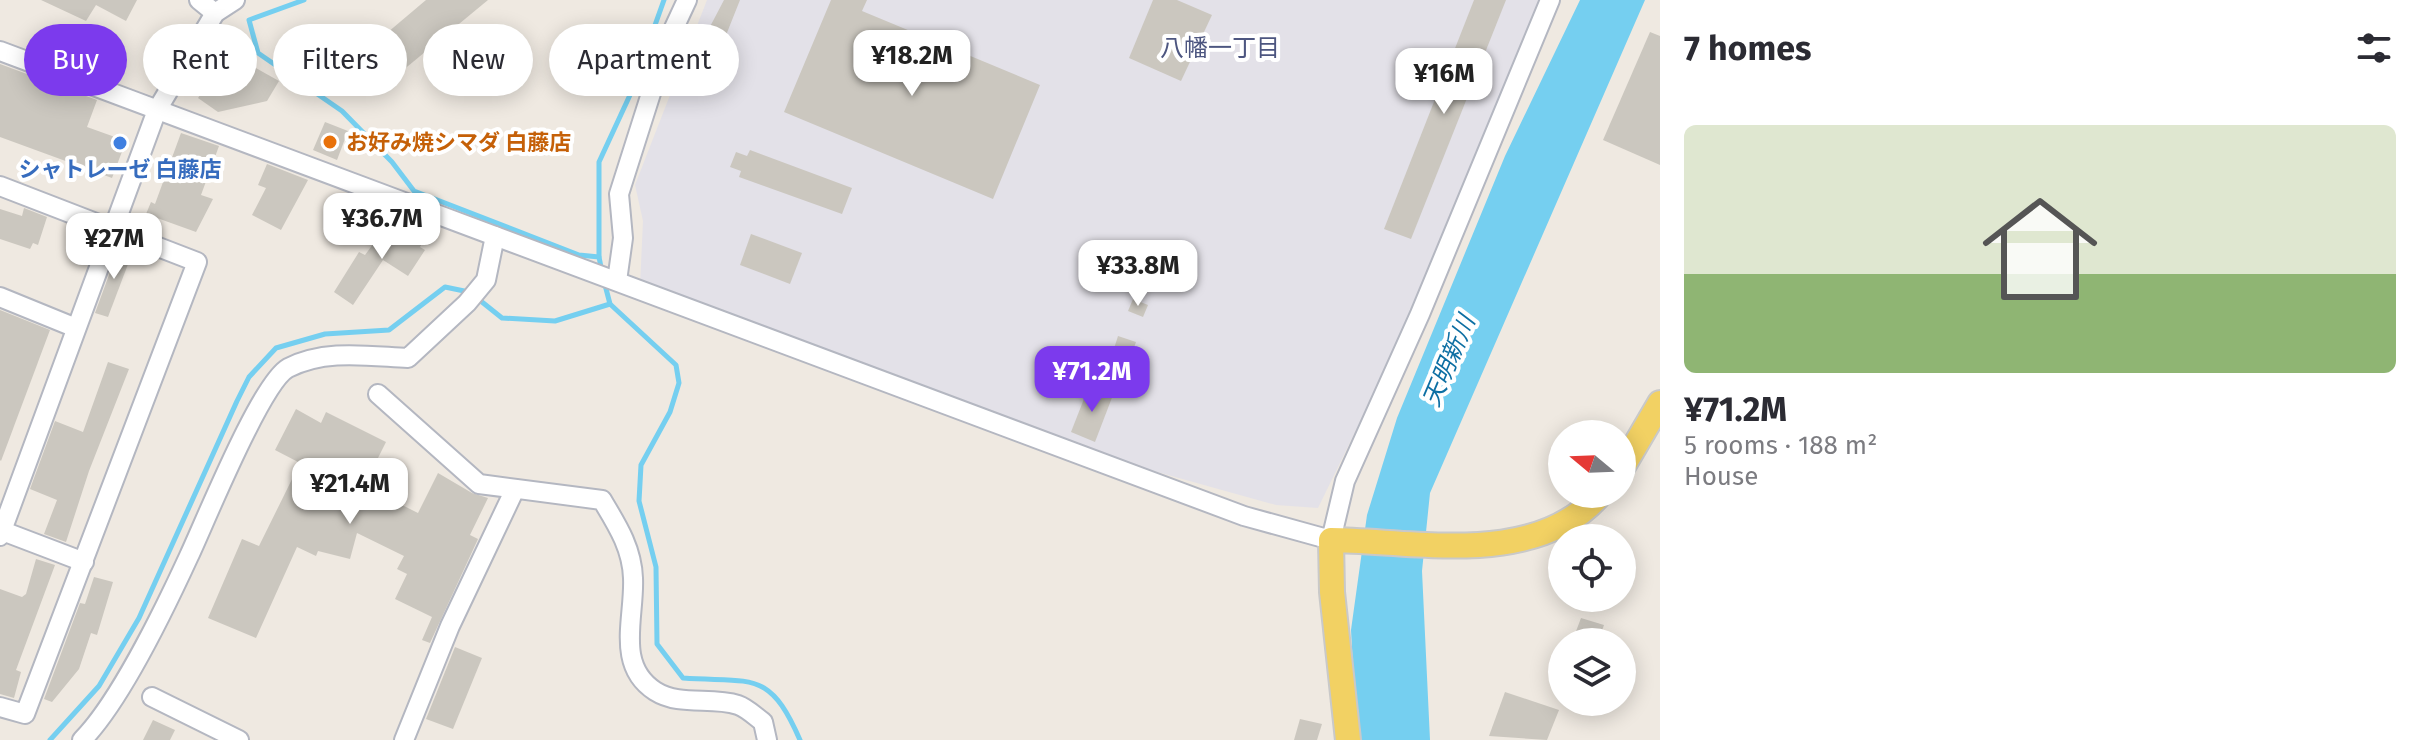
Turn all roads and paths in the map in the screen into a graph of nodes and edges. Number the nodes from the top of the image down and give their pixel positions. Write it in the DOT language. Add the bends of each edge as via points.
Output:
graph roads {
  1 [pos="199,0"];
  2 [pos="235,0"];
  3 [pos="687,0"];
  4 [pos="1550,0"];
  5 [pos="215,13"];
  6 [pos="0,51"];
  7 [pos="157,110"];
  8 [pos="0,186"];
  9 [pos="113,229"];
  10 [pos="495,236"];
  11 [pos="617,281"];
  12 [pos="0,297"];
  13 [pos="76,328"];
  14 [pos="378,394"];
  15 [pos="1660,403"];
  16 [pos="1636,447"];
  17 [pos="515,489"];
  18 [pos="1582,508"];
  19 [pos="1,532"];
  20 [pos="1342,540"];
  21 [pos="84,562"];
  22 [pos="152,697"];
  23 [pos="0,707"];
  24 [pos="82,740"];
  25 [pos="239,740"];
  26 [pos="404,740"];
  27 [pos="767,740"];
  28 [pos="1348,740"];
  1 -- 5 [label="street"];
  2 -- 5 [label="street"];
  3 -- 11 [label="street" via="667,43 619,194 623,238"];
  4 -- 20 [label="street" via="1345,481"];
  5 -- 7 [label="street"];
  6 -- 7 [label="street"];
  7 -- 9 [label="street"];
  7 -- 10 [label="street"];
  8 -- 9 [label="street"];
  9 -- 13 [label="street"];
  9 -- 21 [label="street" via="197,262"];
  10 -- 11 [label="street"];
  10 -- 24 [label="street" via="486,280 408,358 325,355 285,370 233,457 188,559 123,680"];
  11 -- 20 [label="street" via="1244,516"];
  12 -- 13 [label="street"];
  13 -- 19 [label="street"];
  14 -- 17 [label="street" via="479,484"];
  15 -- 16 [label="main road"];
  17 -- 26 [label="street" via="450,626"];
  17 -- 27 [label="street" via="602,500 627,542 633,577 628,646 637,676 656,692 681,701 740,705 763,722"];
  18 -- 20 [label="main road" via="1563,523 1510,542"];
  19 -- 21 [label="street"];
  20 -- 28 [label="main road" via="1332,592"];
  21 -- 23 [label="street" via="25,714"];
  22 -- 25 [label="street"];
}
